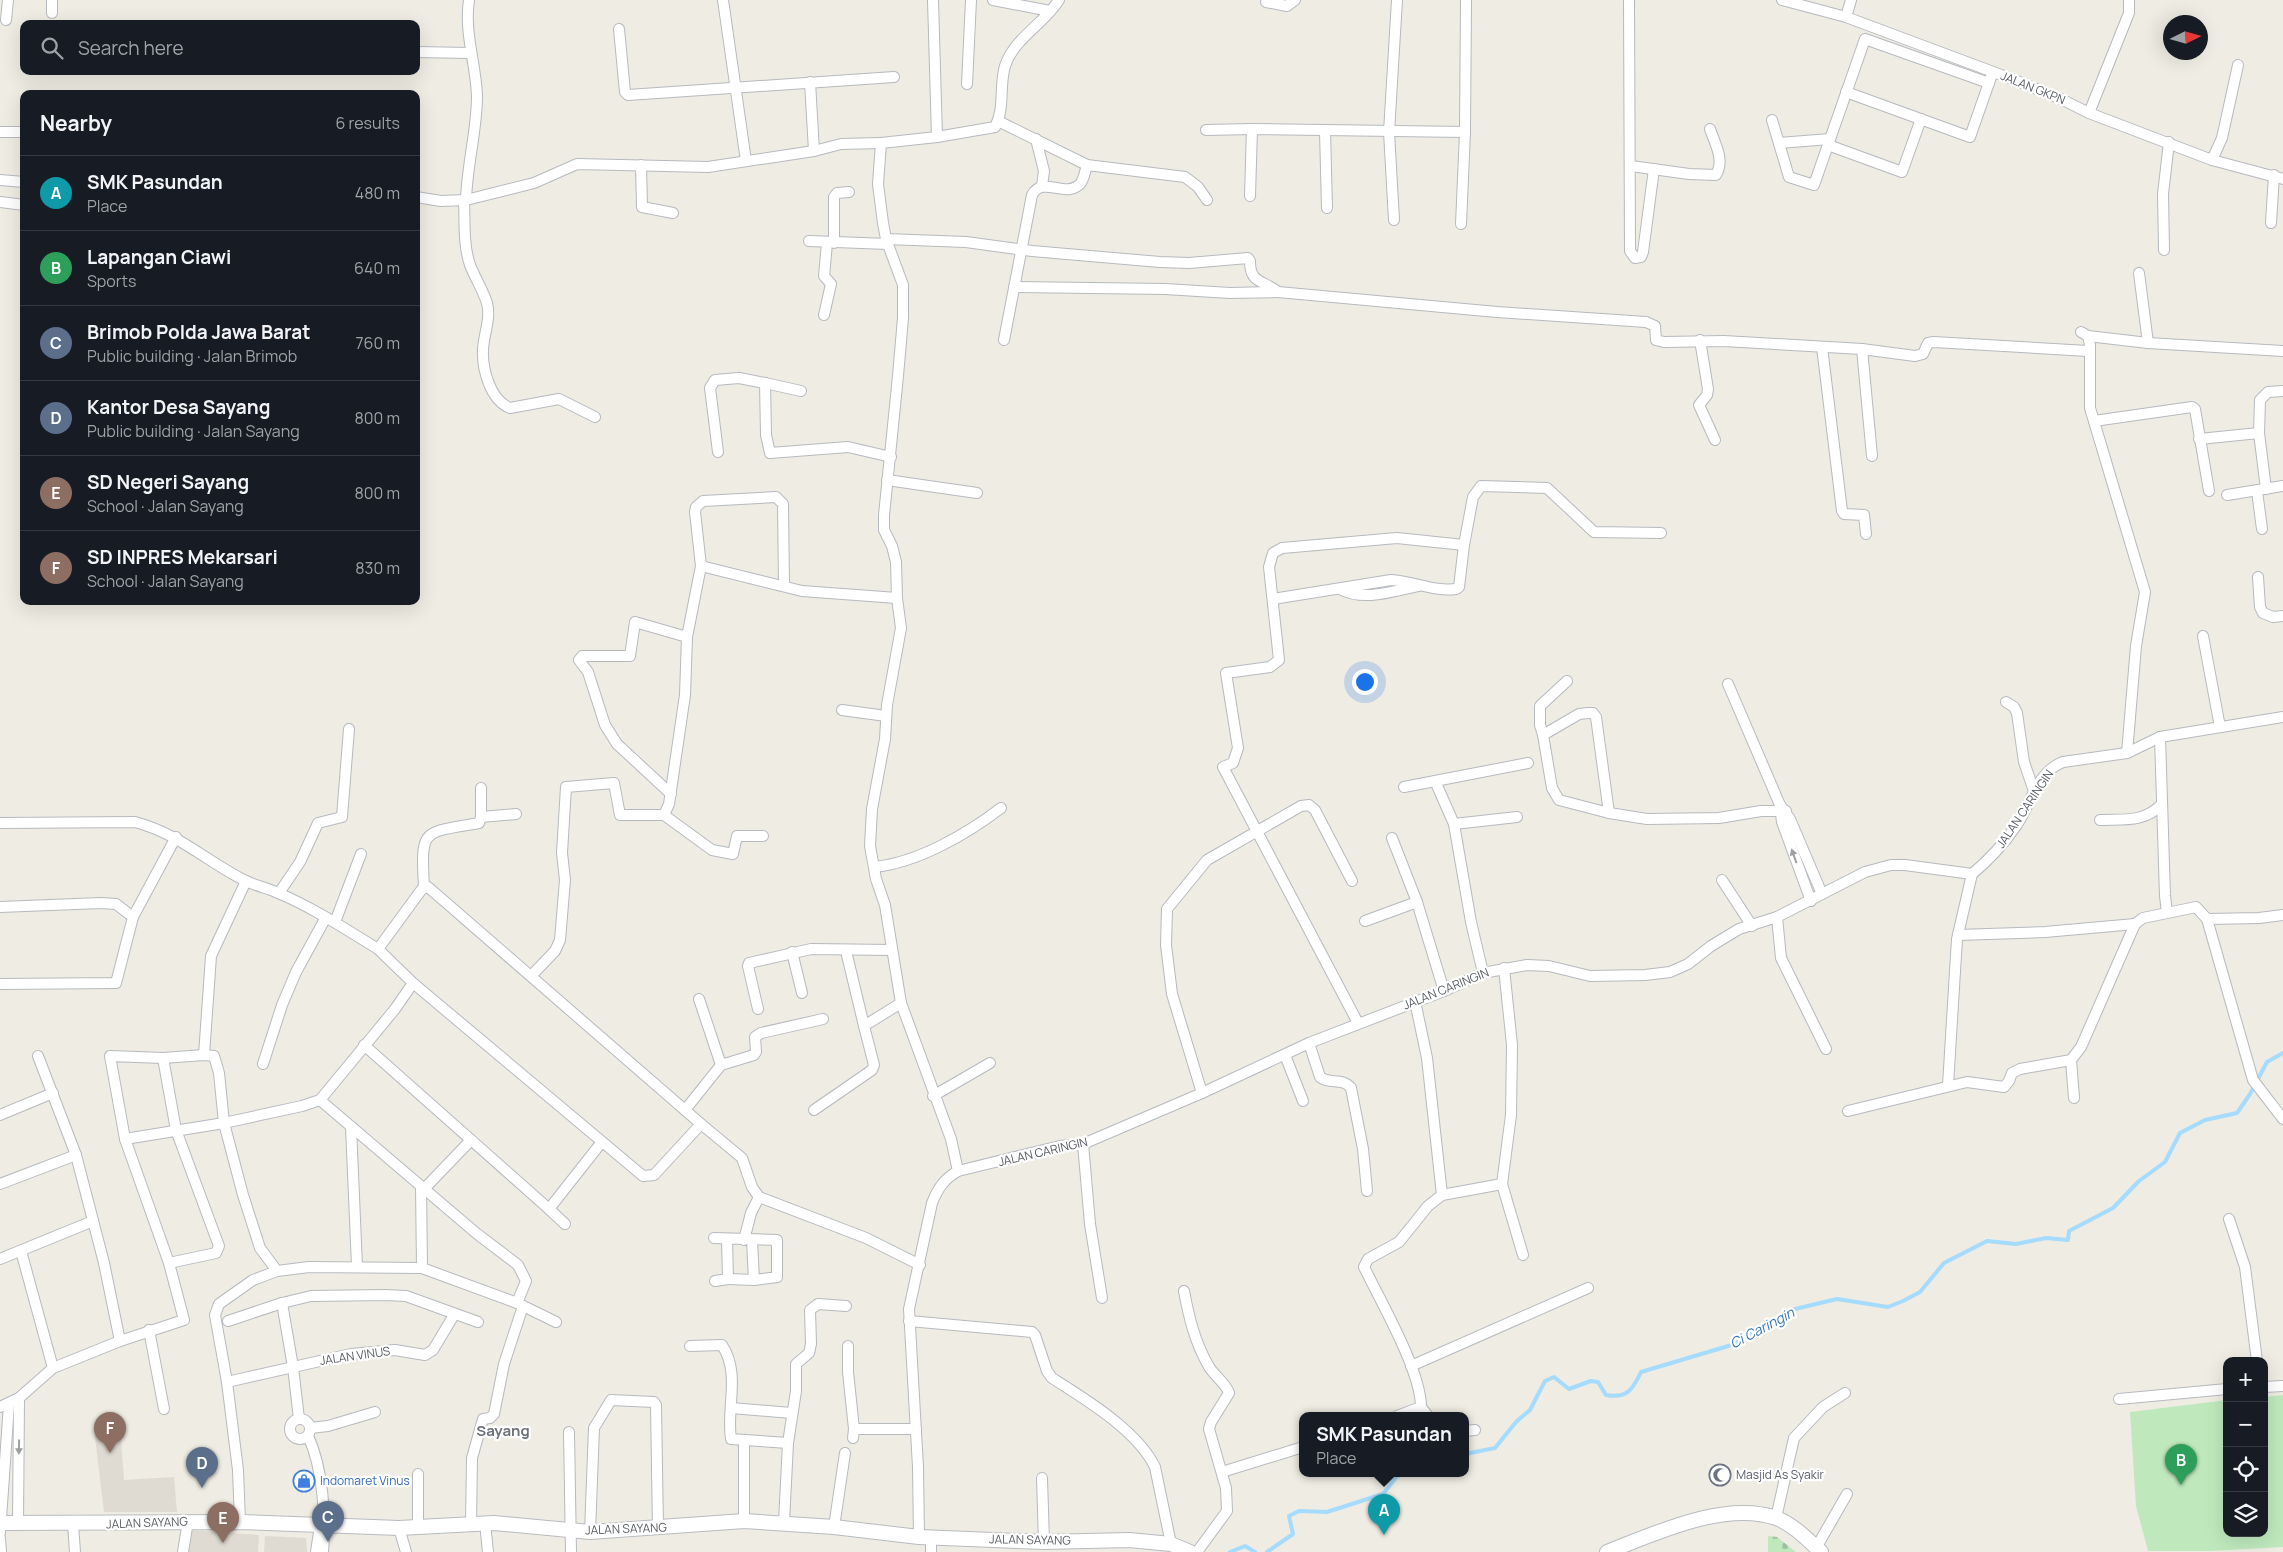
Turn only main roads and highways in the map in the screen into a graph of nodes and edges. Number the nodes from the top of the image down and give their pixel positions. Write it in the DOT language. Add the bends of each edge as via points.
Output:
graph roads {
  1 [pos="0,1527"];
  2 [pos="1819,1550"];
  3 [pos="1190,1552"];
  4 [pos="1607,1552"];
  1 -- 3 [label="main road, JALAN SAYANG" via="188,1521 323,1522 399,1528 478,1523 590,1532 744,1521 784,1522 925,1537 1171,1544"];
  2 -- 4 [label="main road" via="1776,1518 1731,1513 1662,1531"];
}
